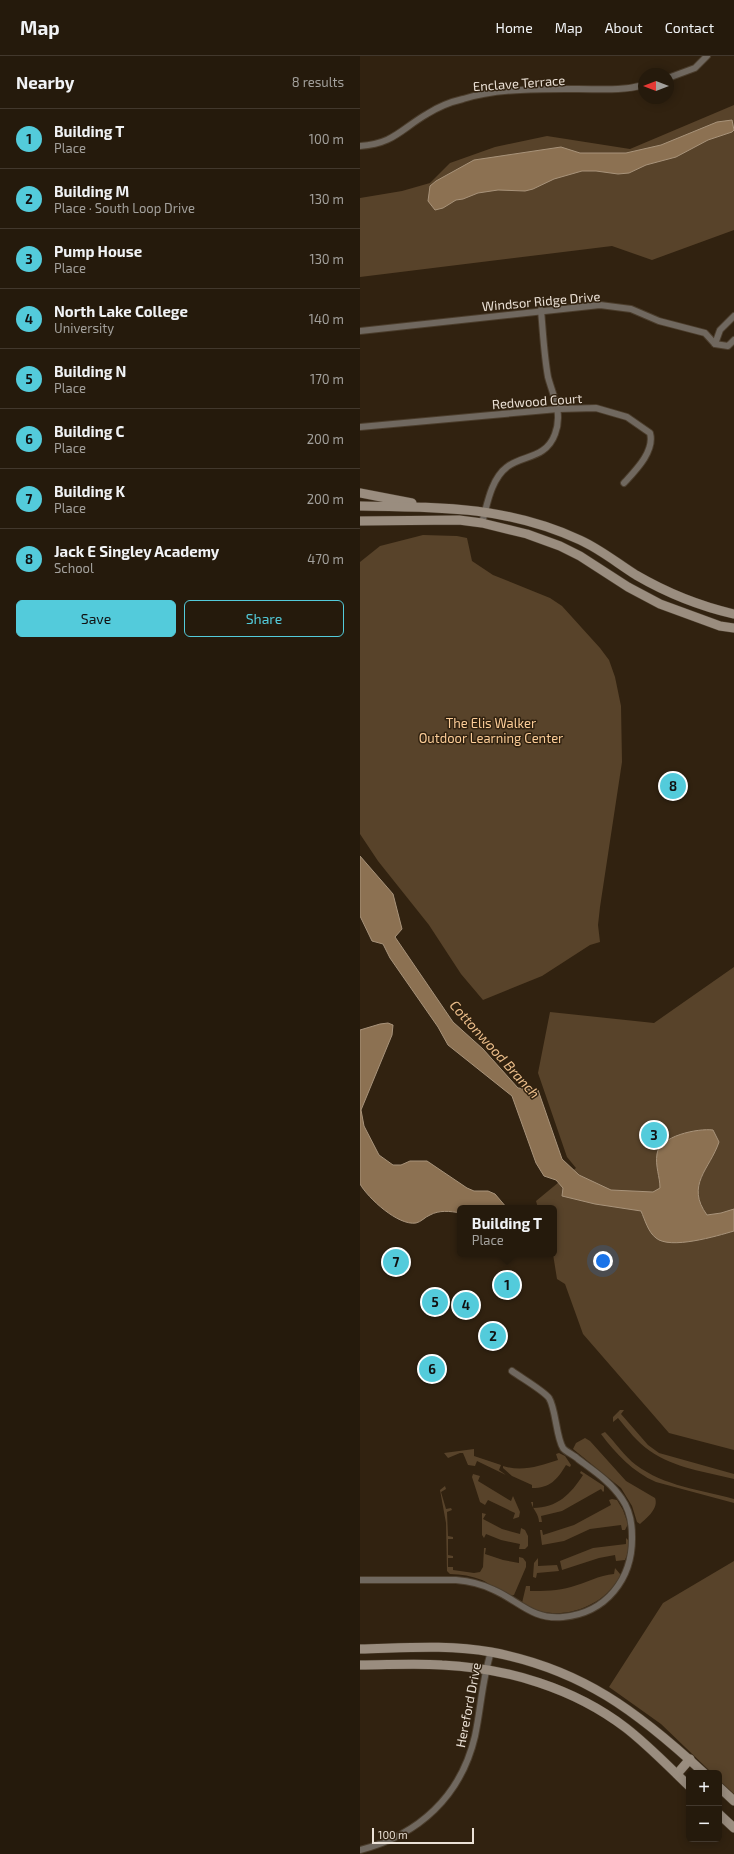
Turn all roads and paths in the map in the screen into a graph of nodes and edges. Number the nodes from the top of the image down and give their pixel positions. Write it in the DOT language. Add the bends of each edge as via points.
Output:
graph roads {
  1 [pos="707,56"];
  2 [pos="674,76"];
  3 [pos="638,86"];
  4 [pos="360,146"];
  5 [pos="541,310"];
  6 [pos="734,316"];
  7 [pos="360,331"];
  8 [pos="734,340"];
  9 [pos="715,344"];
  10 [pos="558,409"];
  11 [pos="360,427"];
  12 [pos="624,483"];
  13 [pos="360,493"];
  14 [pos="360,506"];
  15 [pos="433,507"];
  16 [pos="486,511"];
  17 [pos="360,521"];
  18 [pos="394,521"];
  19 [pos="482,522"];
  20 [pos="360,527"];
  21 [pos="734,614"];
  22 [pos="734,628"];
  23 [pos="512,1371"];
  24 [pos="360,1580"];
  25 [pos="360,1649"];
  26 [pos="490,1652"];
  27 [pos="360,1665"];
  28 [pos="485,1670"];
  29 [pos="690,1759"];
  30 [pos="701,1770"];
  31 [pos="677,1774"];
  32 [pos="686,1783"];
  33 [pos="722,1790"];
  34 [pos="734,1801"];
  35 [pos="722,1817"];
  36 [pos="734,1828"];
  37 [pos="360,1850"];
  1 -- 2 [label="street" via="694,68"];
  3 -- 4 [label="street, Enclave Terrace" via="624,89 539,90 465,98 427,114 386,141"];
  5 -- 7 [label="street, Windsor Ridge Drive"];
  5 -- 9 [label="street, Windsor Ridge Drive" via="600,305 631,309 659,321 705,333"];
  5 -- 10 [label="street" via="548,377"];
  6 -- 9 [label="street" via="720,330"];
  8 -- 9 [label="street" via="728,346"];
  10 -- 11 [label="street, Redwood Court"];
  10 -- 12 [label="street, Redwood Court" via="596,408 628,417 650,433 652,441 648,451"];
  10 -- 16 [label="street" via="557,426 551,441 546,448 508,466 501,473 496,480"];
  13 -- 15 [label="main road"];
  14 -- 15 [label="main road"];
  15 -- 16 [label="main road"];
  16 -- 19 [label="street"];
  16 -- 21 [label="main road" via="521,518 565,533 600,550 659,588 700,605"];
  17 -- 18 [label="main road"];
  18 -- 19 [label="main road"];
  18 -- 20 [label="main road"];
  19 -- 22 [label="main road" via="560,546 660,604 720,626"];
  23 -- 24 [label="street" via="549,1398 563,1447 611,1484 623,1500 629,1515 632,1540 631,1558 621,1583 594,1607 579,1614 562,1617 543,1616 528,1611 495,1590 470,1581"];
  25 -- 26 [label="main road" via="442,1648"];
  26 -- 28 [label="street, Hereford Drive"];
  26 -- 29 [label="main road" via="568,1675 606,1694 656,1729"];
  27 -- 28 [label="main road" via="441,1665"];
  28 -- 31 [label="main road" via="540,1683 582,1701 626,1728"];
  28 -- 37 [label="street, Hereford Drive" via="469,1758 447,1798 429,1817 410,1830 386,1843"];
  29 -- 30 [label="main road"];
  29 -- 31 [label="main road"];
  31 -- 32 [label="main road"];
  33 -- 34 [label="main road"];
  35 -- 36 [label="main road"];
}
